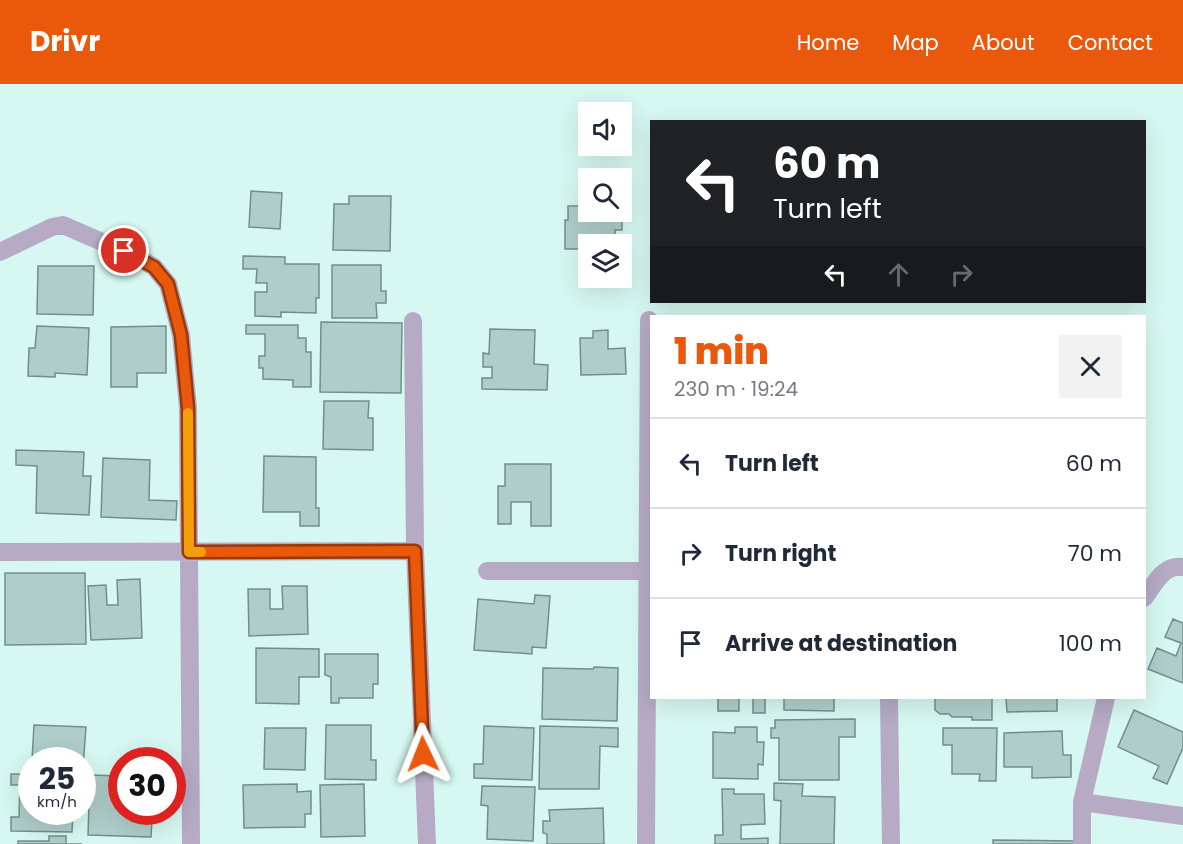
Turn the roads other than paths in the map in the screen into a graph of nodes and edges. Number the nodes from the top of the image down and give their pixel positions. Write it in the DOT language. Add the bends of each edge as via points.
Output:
graph roads {
  1 [pos="0,252"];
  2 [pos="649,320"];
  3 [pos="413,321"];
  4 [pos="415,551"];
  5 [pos="0,552"];
  6 [pos="189,552"];
  7 [pos="1183,567"];
  8 [pos="487,571"];
  9 [pos="650,571"];
  10 [pos="1146,595"];
  11 [pos="889,699"];
  12 [pos="1106,699"];
  13 [pos="1082,802"];
  14 [pos="1183,816"];
  15 [pos="190,844"];
  16 [pos="427,844"];
  17 [pos="646,844"];
  18 [pos="891,844"];
  19 [pos="1082,844"];
  1 -- 6 [label="street" via="63,225 141,258 168,284 181,335 188,408"];
  2 -- 9 [label="street"];
  3 -- 4 [label="street"];
  4 -- 6 [label="street"];
  4 -- 16 [label="street"];
  5 -- 6 [label="street"];
  6 -- 15 [label="street"];
  7 -- 10 [label="street" via="1166,569"];
  8 -- 9 [label="street"];
  9 -- 17 [label="street"];
  11 -- 18 [label="street"];
  12 -- 13 [label="street"];
  13 -- 14 [label="street"];
  13 -- 19 [label="street"];
}
